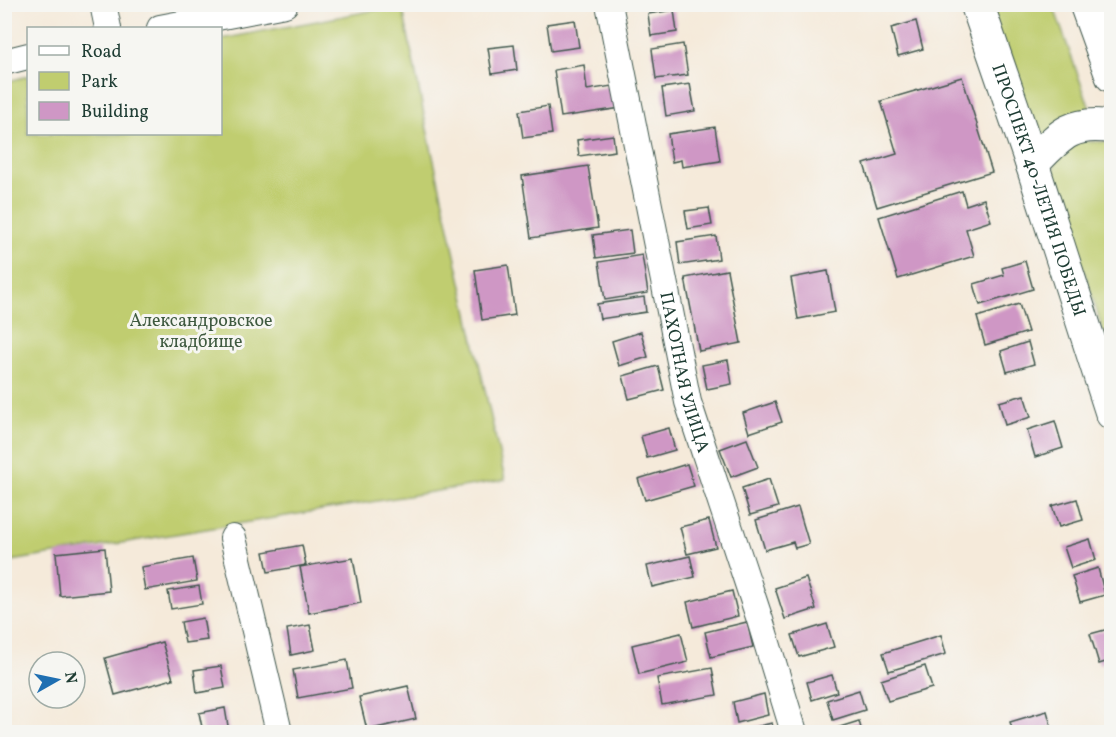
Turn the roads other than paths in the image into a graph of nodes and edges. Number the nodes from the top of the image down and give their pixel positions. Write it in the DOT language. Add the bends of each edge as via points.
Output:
graph roads {
  1 [pos="103,4"];
  2 [pos="285,4"];
  3 [pos="609,4"];
  4 [pos="977,4"];
  5 [pos="1086,4"];
  6 [pos="108,27"];
  7 [pos="165,27"];
  8 [pos="27,56"];
  9 [pos="4,62"];
  10 [pos="1112,76"];
  11 [pos="1112,127"];
  12 [pos="1032,164"];
  13 [pos="1112,412"];
  14 [pos="233,538"];
  15 [pos="279,732"];
  16 [pos="794,732"];
  1 -- 6 [label="street"];
  2 -- 7 [label="street"];
  3 -- 16 [label="street, ПАХОТНАЯ УЛИЦА" via="688,402"];
  4 -- 12 [label="main road, ПРОСПЕКТ 40-ЛЕТИЯ ПОБЕДЫ"];
  5 -- 10 [label="main road"];
  8 -- 9 [label="street"];
  11 -- 12 [label="main road" via="1095,124 1066,132"];
  12 -- 13 [label="main road, ПРОСПЕКТ 40-ЛЕТИЯ ПОБЕДЫ"];
  14 -- 15 [label="street"];
}
